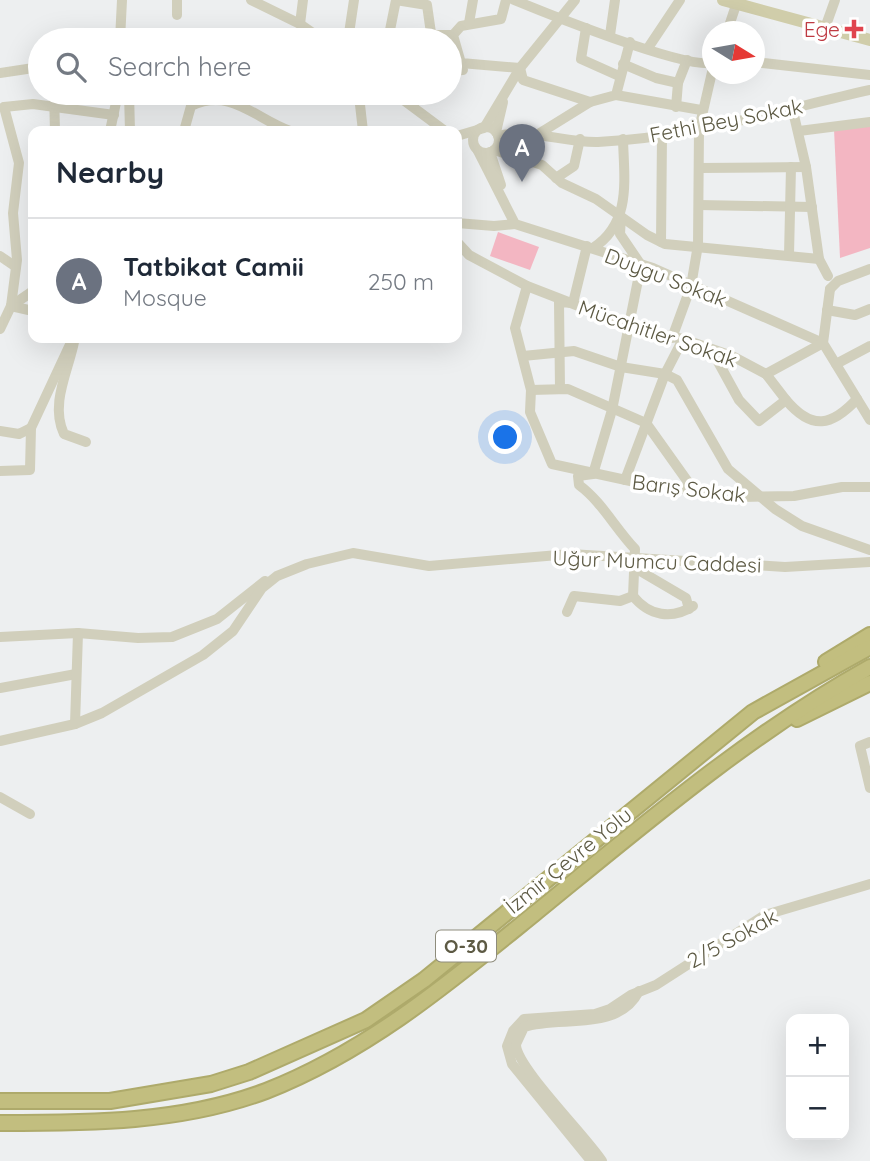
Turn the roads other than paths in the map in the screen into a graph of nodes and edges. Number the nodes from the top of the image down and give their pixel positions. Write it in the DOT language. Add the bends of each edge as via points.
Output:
graph roads {
  1 [pos="122,0"];
  2 [pos="177,0"];
  3 [pos="251,0"];
  4 [pos="303,0"];
  5 [pos="352,0"];
  6 [pos="396,0"];
  7 [pos="473,0"];
  8 [pos="506,0"];
  9 [pos="514,0"];
  10 [pos="575,0"];
  11 [pos="615,0"];
  12 [pos="680,0"];
  13 [pos="835,0"];
  14 [pos="736,3"];
  15 [pos="264,4"];
  16 [pos="177,15"];
  17 [pos="559,19"];
  18 [pos="730,21"];
  19 [pos="469,23"];
  20 [pos="300,24"];
  21 [pos="121,28"];
  22 [pos="306,28"];
  23 [pos="349,28"];
  24 [pos="390,28"];
  25 [pos="430,28"];
  26 [pos="459,28"];
  27 [pos="586,28"];
  28 [pos="825,29"];
  29 [pos="610,35"];
  30 [pos="869,36"];
  31 [pos="630,42"];
  32 [pos="648,48"];
  33 [pos="687,60"];
  34 [pos="702,62"];
  35 [pos="462,63"];
  36 [pos="765,63"];
  37 [pos="623,64"];
  38 [pos="520,68"];
  39 [pos="28,69"];
  40 [pos="0,73"];
  41 [pos="619,75"];
  42 [pos="870,75"];
  43 [pos="678,83"];
  44 [pos="709,84"];
  45 [pos="870,90"];
  46 [pos="505,91"];
  47 [pos="616,95"];
  48 [pos="590,102"];
  49 [pos="28,104"];
  50 [pos="2,105"];
  51 [pos="39,105"];
  52 [pos="116,105"];
  53 [pos="130,105"];
  54 [pos="193,105"];
  55 [pos="240,105"];
  56 [pos="362,105"];
  57 [pos="413,106"];
  58 [pos="52,107"];
  59 [pos="676,107"];
  60 [pos="792,107"];
  61 [pos="701,110"];
  62 [pos="114,115"];
  63 [pos="870,122"];
  64 [pos="54,126"];
  65 [pos="111,126"];
  66 [pos="131,126"];
  67 [pos="185,126"];
  68 [pos="280,126"];
  69 [pos="363,126"];
  70 [pos="439,126"];
  71 [pos="484,128"];
  72 [pos="699,129"];
  73 [pos="799,131"];
  74 [pos="540,133"];
  75 [pos="497,134"];
  76 [pos="462,135"];
  77 [pos="662,135"];
  78 [pos="580,139"];
  79 [pos="622,139"];
  80 [pos="462,140"];
  81 [pos="477,149"];
  82 [pos="492,151"];
  83 [pos="791,167"];
  84 [pos="806,167"];
  85 [pos="700,168"];
  86 [pos="556,178"];
  87 [pos="699,205"];
  88 [pos="791,206"];
  89 [pos="812,207"];
  90 [pos="621,216"];
  91 [pos="513,220"];
  92 [pos="462,223"];
  93 [pos="661,242"];
  94 [pos="698,246"];
  95 [pos="590,247"];
  96 [pos="462,248"];
  97 [pos="789,255"];
  98 [pos="0,256"];
  99 [pos="819,259"];
  100 [pos="641,265"];
  101 [pos="16,267"];
  102 [pos="870,269"];
  103 [pos="834,285"];
  104 [pos="527,286"];
  105 [pos="691,286"];
  106 [pos="28,294"];
  107 [pos="573,303"];
  108 [pos="11,306"];
  109 [pos="870,309"];
  110 [pos="28,310"];
  111 [pos="827,310"];
  112 [pos="628,325"];
  113 [pos="0,329"];
  114 [pos="677,338"];
  115 [pos="72,343"];
  116 [pos="73,343"];
  117 [pos="823,343"];
  118 [pos="870,346"];
  119 [pos="711,349"];
  120 [pos="559,352"];
  121 [pos="523,356"];
  122 [pos="836,364"];
  123 [pos="621,367"];
  124 [pos="766,373"];
  125 [pos="665,374"];
  126 [pos="560,389"];
  127 [pos="531,390"];
  128 [pos="857,399"];
  129 [pos="786,400"];
  130 [pos="612,410"];
  131 [pos="870,419"];
  132 [pos="646,423"];
  133 [pos="31,428"];
  134 [pos="0,431"];
  135 [pos="86,442"];
  136 [pos="0,471"];
  137 [pos="593,474"];
  138 [pos="625,480"];
  139 [pos="870,487"];
  140 [pos="692,489"];
  141 [pos="760,495"];
  142 [pos="870,550"];
  143 [pos="870,562"];
  144 [pos="635,564"];
  145 [pos="277,576"];
  146 [pos="634,596"];
  147 [pos="567,612"];
  148 [pos="78,633"];
  149 [pos="870,635"];
  150 [pos="0,638"];
  151 [pos="870,647"];
  152 [pos="870,667"];
  153 [pos="76,674"];
  154 [pos="870,683"];
  155 [pos="0,688"];
  156 [pos="753,712"];
  157 [pos="75,724"];
  158 [pos="761,736"];
  159 [pos="0,741"];
  160 [pos="870,741"];
  161 [pos="869,786"];
  162 [pos="0,797"];
  163 [pos="30,814"];
  164 [pos="870,884"];
  165 [pos="639,991"];
  166 [pos="0,1101"];
  167 [pos="0,1123"];
  168 [pos="591,1161"];
  169 [pos="602,1161"];
  1 -- 21 [label="street"];
  2 -- 16 [label="street"];
  3 -- 15 [label="street"];
  4 -- 20 [label="street"];
  5 -- 23 [label="street"];
  6 -- 24 [label="street"];
  6 -- 25 [label="street" via="427,5"];
  7 -- 19 [label="street"];
  8 -- 19 [label="street" via="501,19"];
  9 -- 17 [label="street"];
  10 -- 17 [label="street"];
  11 -- 29 [label="street"];
  12 -- 32 [label="street"];
  13 -- 28 [label="street"];
  14 -- 18 [label="street"];
  14 -- 28 [label="main road"];
  15 -- 20 [label="street"];
  17 -- 27 [label="street"];
  17 -- 38 [label="street"];
  19 -- 26 [label="street"];
  20 -- 22 [label="street"];
  27 -- 29 [label="street"];
  27 -- 41 [label="street" via="581,59"];
  28 -- 30 [label="main road"];
  29 -- 31 [label="street"];
  31 -- 32 [label="street"];
  31 -- 37 [label="street"];
  32 -- 33 [label="street"];
  33 -- 34 [label="street"];
  33 -- 43 [label="street"];
  35 -- 38 [label="street"];
  36 -- 42 [label="street"];
  37 -- 41 [label="street"];
  37 -- 43 [label="street"];
  38 -- 46 [label="street"];
  38 -- 48 [label="street" via="523,80"];
  39 -- 40 [label="street"];
  41 -- 47 [label="street"];
  43 -- 59 [label="street"];
  44 -- 61 [label="street"];
  45 -- 60 [label="street, Fethi Bey Sokak"];
  46 -- 71 [label="street"];
  46 -- 75 [label="street"];
  47 -- 48 [label="street"];
  47 -- 59 [label="street"];
  48 -- 74 [label="street"];
  49 -- 50 [label="street"];
  50 -- 101 [label="street" via="19,163 13,213"];
  51 -- 58 [label="street"];
  52 -- 62 [label="street"];
  53 -- 66 [label="street"];
  54 -- 67 [label="street"];
  55 -- 68 [label="street"];
  56 -- 69 [label="street"];
  57 -- 70 [label="street"];
  58 -- 62 [label="street"];
  58 -- 64 [label="street"];
  59 -- 61 [label="street"];
  60 -- 72 [label="street, Fethi Bey Sokak"];
  60 -- 73 [label="street"];
  61 -- 72 [label="street"];
  62 -- 65 [label="street"];
  63 -- 73 [label="street"];
  71 -- 75 [label="street"];
  71 -- 76 [label="street"];
  71 -- 81 [label="street" via="474,135"];
  72 -- 77 [label="street, Fethi Bey Sokak"];
  72 -- 85 [label="street"];
  73 -- 84 [label="street"];
  74 -- 75 [label="street, Fethi Bey Sokak"];
  74 -- 78 [label="street, Fethi Bey Sokak"];
  75 -- 82 [label="street" via="498,144"];
  77 -- 79 [label="street, Fethi Bey Sokak"];
  77 -- 93 [label="street"];
  78 -- 79 [label="street, Fethi Bey Sokak"];
  78 -- 86 [label="street" via="574,166"];
  79 -- 90 [label="street"];
  80 -- 81 [label="street"];
  81 -- 82 [label="street"];
  81 -- 91 [label="street"];
  82 -- 86 [label="street" via="541,164"];
  82 -- 91 [label="street"];
  83 -- 84 [label="street"];
  83 -- 85 [label="street"];
  83 -- 88 [label="street"];
  84 -- 89 [label="street"];
  85 -- 87 [label="street"];
  86 -- 90 [label="street"];
  87 -- 88 [label="street"];
  87 -- 94 [label="street"];
  88 -- 89 [label="street"];
  88 -- 97 [label="street"];
  89 -- 99 [label="street"];
  90 -- 93 [label="street"];
  90 -- 95 [label="street" via="601,243"];
  90 -- 100 [label="street" via="620,234"];
  91 -- 92 [label="street, Duygu Sokak" via="494,226"];
  91 -- 95 [label="street, Duygu Sokak"];
  93 -- 94 [label="street"];
  94 -- 97 [label="street"];
  94 -- 105 [label="street"];
  95 -- 100 [label="street, Duygu Sokak"];
  95 -- 107 [label="street"];
  96 -- 104 [label="street, Mücahitler Sokak"];
  97 -- 99 [label="street"];
  98 -- 101 [label="street"];
  99 -- 103 [label="street" via="828,276 834,276"];
  100 -- 105 [label="street, Duygu Sokak"];
  100 -- 112 [label="street"];
  101 -- 108 [label="street"];
  102 -- 103 [label="street"];
  103 -- 111 [label="street"];
  104 -- 107 [label="street, Mücahitler Sokak"];
  104 -- 121 [label="street" via="515,328"];
  105 -- 114 [label="street"];
  105 -- 117 [label="street, Duygu Sokak"];
  106 -- 108 [label="street"];
  107 -- 112 [label="street, Mücahitler Sokak"];
  107 -- 120 [label="street" via="559,302"];
  108 -- 110 [label="street"];
  108 -- 113 [label="street"];
  109 -- 111 [label="street" via="855,315"];
  111 -- 117 [label="street"];
  112 -- 114 [label="street, Mücahitler Sokak"];
  112 -- 123 [label="street"];
  114 -- 119 [label="street, Mücahitler Sokak"];
  114 -- 125 [label="street"];
  115 -- 133 [label="street"];
  116 -- 135 [label="street" via="57,405 59,424 72,440"];
  117 -- 122 [label="street"];
  117 -- 124 [label="street"];
  118 -- 122 [label="street"];
  119 -- 124 [label="street, Mücahitler Sokak"];
  119 -- 129 [label="street" via="738,400 759,421"];
  120 -- 121 [label="street"];
  120 -- 123 [label="street" via="574,351"];
  120 -- 126 [label="street"];
  121 -- 127 [label="street"];
  122 -- 128 [label="street"];
  123 -- 125 [label="street"];
  123 -- 130 [label="street"];
  124 -- 129 [label="street"];
  125 -- 132 [label="street"];
  125 -- 141 [label="street" via="677,380 728,469"];
  126 -- 127 [label="street"];
  126 -- 130 [label="street" via="568,388"];
  127 -- 137 [label="street, Barış Sokak" via="530,412 552,464"];
  128 -- 129 [label="street" via="840,418 827,423 803,416"];
  128 -- 131 [label="street"];
  130 -- 132 [label="street"];
  130 -- 137 [label="street"];
  132 -- 138 [label="street"];
  132 -- 140 [label="street"];
  133 -- 134 [label="street" via="19,434"];
  133 -- 136 [label="street" via="30,470"];
  137 -- 138 [label="street, Barış Sokak"];
  137 -- 144 [label="street" via="578,476 579,485 596,498 635,549"];
  138 -- 140 [label="street, Barış Sokak"];
  139 -- 141 [label="street, Barış Sokak"];
  140 -- 141 [label="street, Barış Sokak" via="742,497"];
  141 -- 142 [label="street" via="802,526"];
  143 -- 144 [label="street, Uğur Mumcu Caddesi" via="785,567 722,561"];
  144 -- 145 [label="street, Uğur Mumcu Caddesi" via="570,554 429,566 353,553"];
  144 -- 146 [label="street"];
  144 -- 146 [label="street" via="686,598 691,607 673,615 657,613"];
  145 -- 148 [label="street" via="259,583 217,619 172,637"];
  145 -- 157 [label="street, Uğur Mumcu Caddesi" via="262,588 233,631 203,655"];
  146 -- 147 [label="street" via="620,601 574,596"];
  148 -- 150 [label="street"];
  148 -- 153 [label="street"];
  149 -- 156 [label="highway"];
  151 -- 156 [label="highway, İzmir Çevre Yolu / O-30"];
  152 -- 158 [label="highway, İzmir Çevre Yolu / O-30"];
  153 -- 155 [label="street"];
  153 -- 157 [label="street"];
  154 -- 158 [label="highway"];
  156 -- 166 [label="highway, İzmir Çevre Yolu / O-30" via="424,980 366,1020 211,1084 110,1101"];
  157 -- 159 [label="street, Uğur Mumcu Caddesi"];
  158 -- 167 [label="highway, İzmir Çevre Yolu / O-30" via="430,998 332,1061 265,1091 156,1119"];
  160 -- 161 [label="street" via="860,746"];
  162 -- 163 [label="street"];
  164 -- 165 [label="street, 2/5 Sokak" via="765,915 656,985"];
  165 -- 168 [label="street, 2/5 Sokak" via="595,1014 524,1018 509,1039 507,1055 512,1064"];
  165 -- 169 [label="street, 2/5 Sokak" via="634,1002 603,1018 524,1027 516,1044 523,1065"];
}
